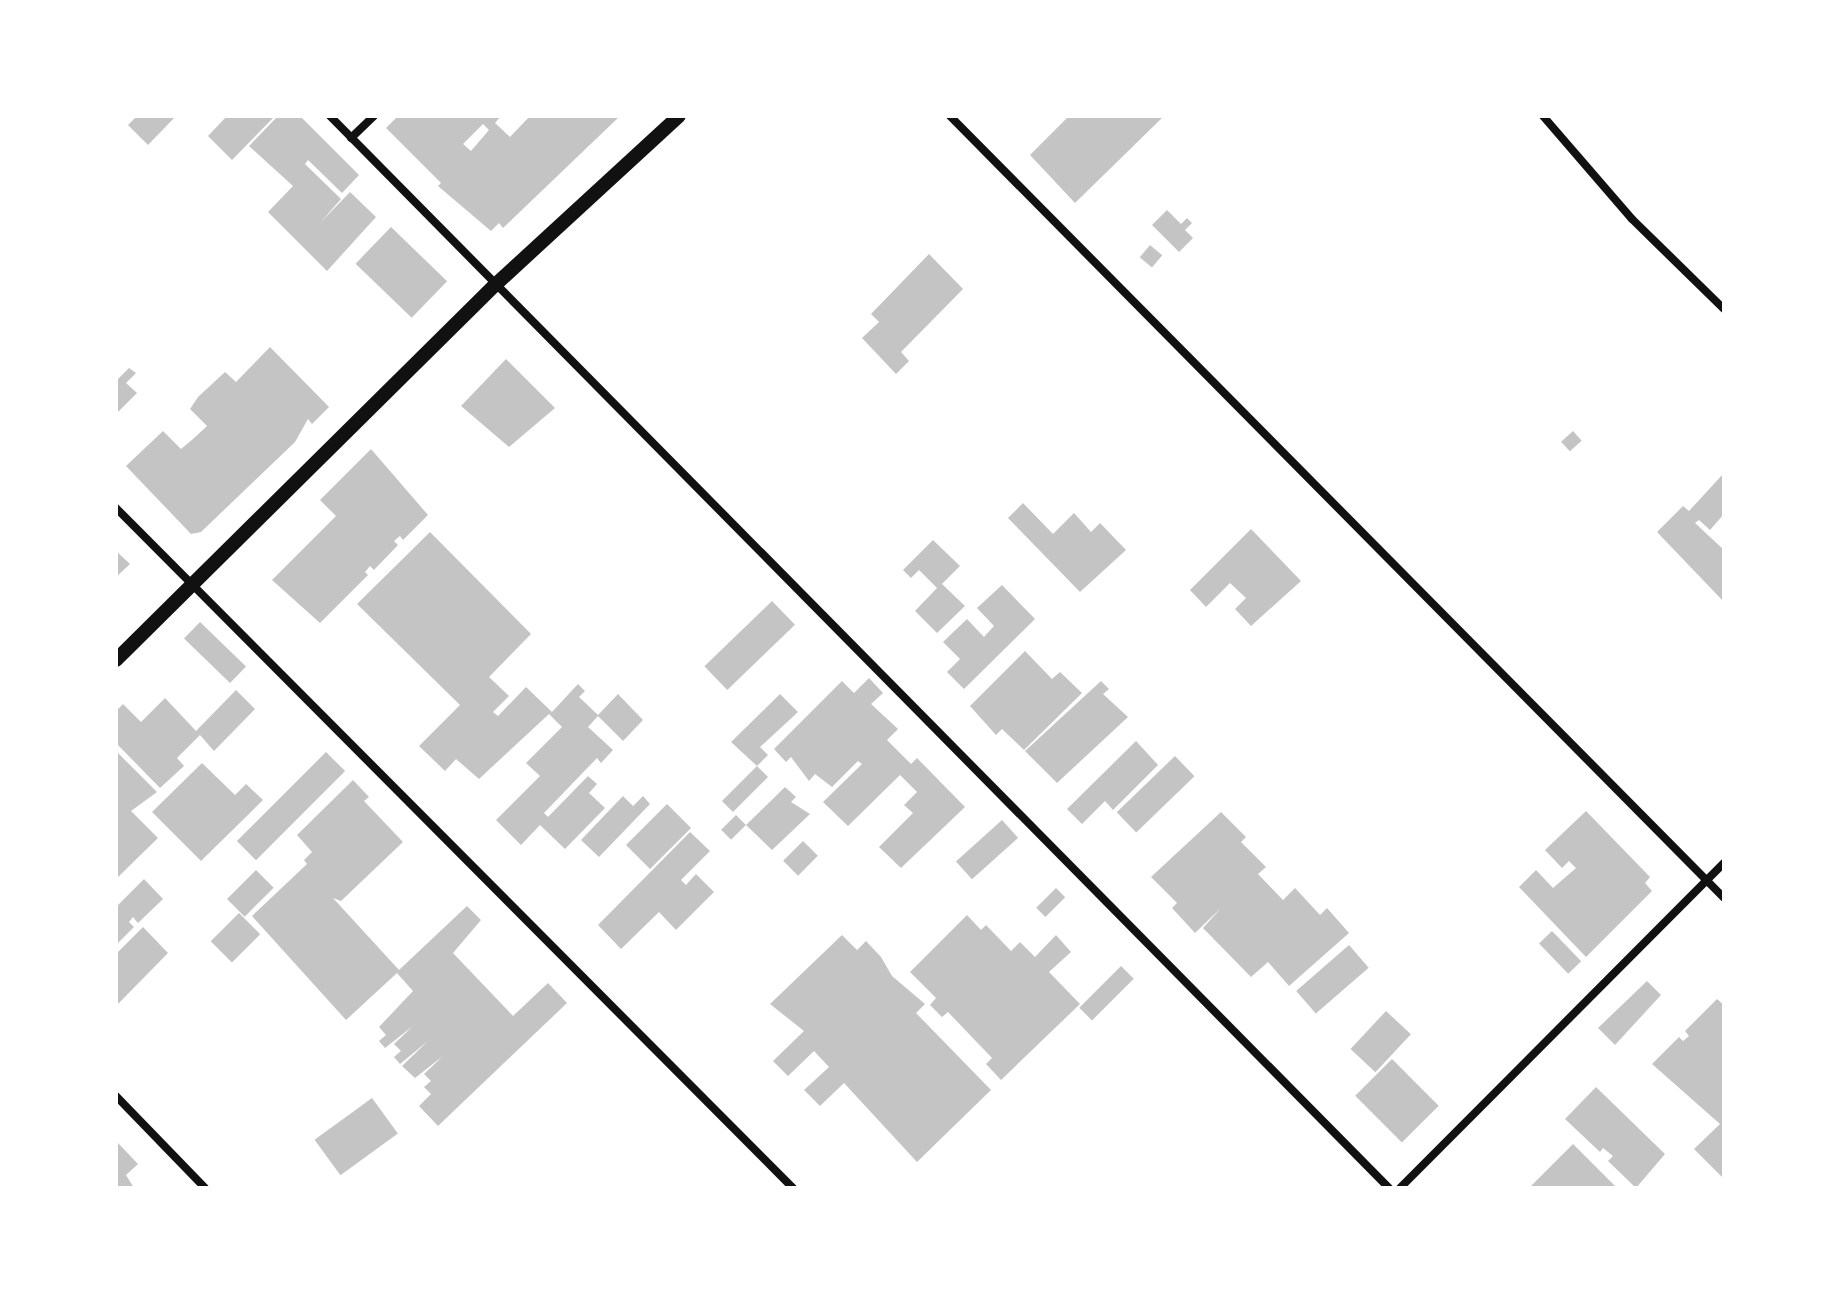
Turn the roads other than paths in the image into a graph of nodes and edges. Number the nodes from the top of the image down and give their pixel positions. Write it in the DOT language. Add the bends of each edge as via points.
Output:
graph roads {
  1 [pos="330,116"];
  2 [pos="374,116"];
  3 [pos="679,116"];
  4 [pos="950,116"];
  5 [pos="1543,116"];
  6 [pos="351,138"];
  7 [pos="494,286"];
  8 [pos="1724,309"];
  9 [pos="116,508"];
  10 [pos="195,584"];
  11 [pos="116,660"];
  12 [pos="1724,863"];
  13 [pos="1707,880"];
  14 [pos="1724,898"];
  15 [pos="116,1096"];
  16 [pos="205,1188"];
  17 [pos="793,1188"];
  18 [pos="1389,1188"];
  19 [pos="1400,1188"];
  1 -- 6 [label="street"];
  2 -- 6 [label="street"];
  3 -- 7 [label="street"];
  4 -- 13 [label="street"];
  5 -- 8 [label="street" via="1632,219"];
  6 -- 7 [label="street"];
  7 -- 10 [label="street"];
  7 -- 18 [label="street"];
  9 -- 10 [label="street"];
  10 -- 11 [label="street"];
  10 -- 17 [label="street"];
  12 -- 13 [label="street"];
  13 -- 14 [label="street"];
  13 -- 19 [label="street"];
  15 -- 16 [label="street"];
}
